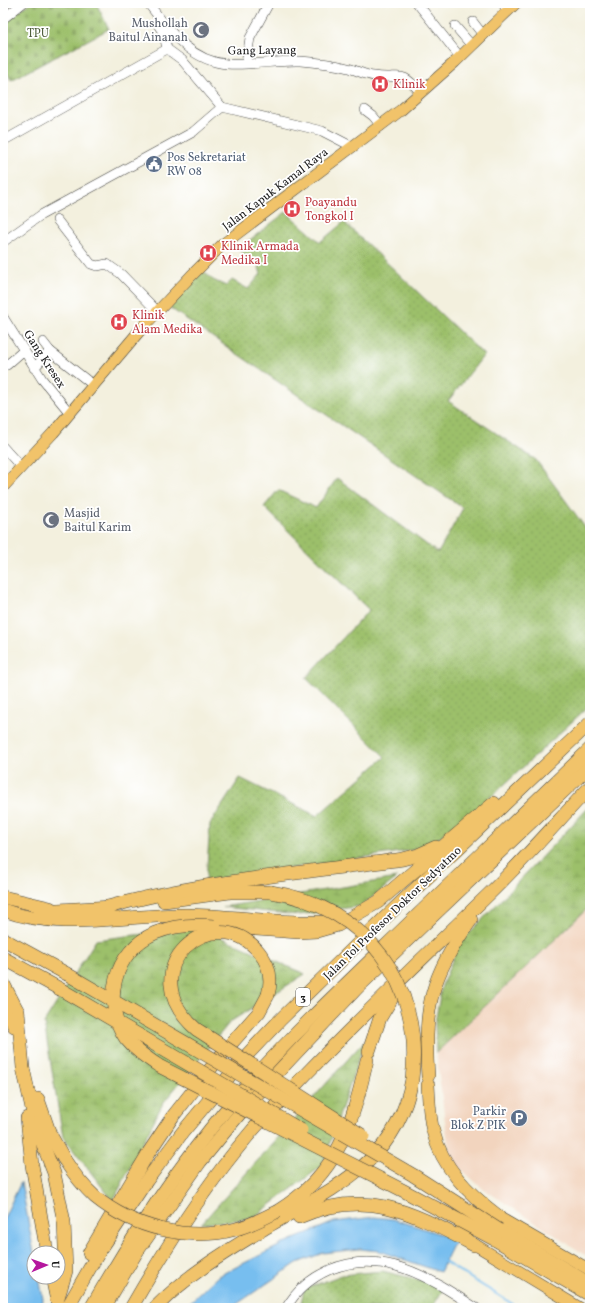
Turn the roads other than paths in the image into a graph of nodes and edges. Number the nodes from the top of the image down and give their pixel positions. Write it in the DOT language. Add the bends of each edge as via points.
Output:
graph roads {
  1 [pos="23,3"];
  2 [pos="144,3"];
  3 [pos="148,3"];
  4 [pos="268,3"];
  5 [pos="417,3"];
  6 [pos="509,5"];
  7 [pos="3,19"];
  8 [pos="472,22"];
  9 [pos="455,26"];
  10 [pos="483,35"];
  11 [pos="472,46"];
  12 [pos="168,49"];
  13 [pos="460,57"];
  14 [pos="246,64"];
  15 [pos="421,93"];
  16 [pos="222,107"];
  17 [pos="365,110"];
  18 [pos="381,126"];
  19 [pos="3,141"];
  20 [pos="353,147"];
  21 [pos="57,220"];
  22 [pos="3,242"];
  23 [pos="158,312"];
  24 [pos="3,317"];
  25 [pos="43,342"];
  26 [pos="24,350"];
  27 [pos="50,351"];
  28 [pos="3,361"];
  29 [pos="34,368"];
  30 [pos="94,385"];
  31 [pos="70,412"];
  32 [pos="3,447"];
  33 [pos="21,467"];
  34 [pos="4,484"];
  35 [pos="588,725"];
  36 [pos="590,749"];
  37 [pos="590,766"];
  38 [pos="590,787"];
  39 [pos="452,839"];
  40 [pos="491,892"];
  41 [pos="3,897"];
  42 [pos="3,906"];
  43 [pos="3,910"];
  44 [pos="61,910"];
  45 [pos="106,913"];
  46 [pos="349,919"];
  47 [pos="3,939"];
  48 [pos="3,958"];
  49 [pos="408,972"];
  50 [pos="3,983"];
  51 [pos="3,999"];
  52 [pos="18,1011"];
  53 [pos="413,1175"];
  54 [pos="404,1191"];
  55 [pos="498,1216"];
  56 [pos="496,1234"];
  57 [pos="46,1245"];
  58 [pos="474,1245"];
  59 [pos="230,1249"];
  60 [pos="590,1270"];
  61 [pos="590,1284"];
  62 [pos="54,1285"];
  63 [pos="590,1295"];
  64 [pos="60,1306"];
  65 [pos="91,1308"];
  66 [pos="104,1308"];
  67 [pos="131,1308"];
  68 [pos="155,1308"];
  69 [pos="286,1308"];
  70 [pos="476,1308"];
  71 [pos="580,1308"];
  1 -- 7 [label="street"];
  2 -- 12 [label="street" via="164,34"];
  3 -- 14 [label="street, Gang Layang" via="188,48 199,56 227,64"];
  4 -- 14 [label="street" via="250,38"];
  5 -- 13 [label="street"];
  6 -- 10 [label="main road, Jalan Kapuk Kamal Raya"];
  8 -- 10 [label="street"];
  9 -- 11 [label="street"];
  10 -- 11 [label="main road, Jalan Kapuk Kamal Raya"];
  11 -- 13 [label="main road, Jalan Kapuk Kamal Raya"];
  12 -- 16 [label="street" via="182,60"];
  12 -- 19 [label="street"];
  13 -- 15 [label="main road, Jalan Kapuk Kamal Raya"];
  14 -- 15 [label="street, Gang Layang" via="276,60 301,61 346,67 374,76 403,76"];
  15 -- 18 [label="main road, Jalan Kapuk Kamal Raya"];
  16 -- 20 [label="street" via="322,131"];
  16 -- 22 [label="street" via="193,132 41,215"];
  17 -- 18 [label="street"];
  18 -- 20 [label="main road, Jalan Kapuk Kamal Raya"];
  20 -- 23 [label="main road, Jalan Kapuk Kamal Raya" via="222,246"];
  21 -- 23 [label="street" via="91,264 107,264 122,274"];
  23 -- 30 [label="main road, Jalan Kapuk Kamal Raya"];
  24 -- 26 [label="street, Gang Kresex"];
  25 -- 27 [label="street"];
  26 -- 28 [label="street" via="7,365"];
  26 -- 29 [label="street, Gang Kresex"];
  27 -- 29 [label="street"];
  27 -- 30 [label="street"];
  29 -- 31 [label="street, Gang Kresex"];
  30 -- 31 [label="main road, Jalan Kapuk Kamal Raya"];
  31 -- 33 [label="main road, Jalan Kapuk Kamal Raya"];
  32 -- 33 [label="street"];
  33 -- 34 [label="main road, Jalan Kapuk Kamal Raya"];
  35 -- 39 [label="highway"];
  35 -- 64 [label="highway, Jalan Tol Profesor Doktor Sedyatmo / 3" via="371,931 245,1058 182,1133"];
  36 -- 65 [label="highway, Jalan Tol Profesor Doktor Sedyatmo / 3" via="351,979 244,1089 155,1204"];
  37 -- 66 [label="highway" via="358,988 245,1106 196,1168 136,1253"];
  38 -- 40 [label="highway"];
  39 -- 45 [label="highway" via="425,852 403,858 177,890"];
  39 -- 46 [label="highway" via="378,902"];
  40 -- 49 [label="highway"];
  40 -- 55 [label="highway" via="450,950 434,987 428,1006 426,1026 432,1127 441,1154 464,1186"];
  41 -- 44 [label="highway"];
  42 -- 44 [label="highway" via="46,912"];
  43 -- 45 [label="highway" via="45,919"];
  44 -- 45 [label="highway"];
  45 -- 46 [label="highway" via="314,923"];
  45 -- 59 [label="highway, bridge" via="230,892 271,892 306,900 337,915 363,934 385,960 404,993 411,1018 415,1054 412,1079 408,1100 384,1146 365,1166 324,1195"];
  46 -- 54 [label="highway, bridge" via="332,927 310,932 187,925 165,929 145,938 128,954 117,975 113,998 116,1017 126,1039 159,1066"];
  47 -- 53 [label="highway, bridge"];
  48 -- 54 [label="highway, bridge"];
  49 -- 52 [label="highway, bridge" via="380,1018 351,1119 334,1157 311,1187 278,1211 227,1232 174,1232 133,1220 105,1204 87,1189 64,1159 41,1110"];
  49 -- 67 [label="highway" via="318,1060 252,1131 188,1215"];
  50 -- 52 [label="highway"];
  51 -- 57 [label="highway" via="15,1031 32,1165"];
  52 -- 64 [label="highway" via="24,1068 32,1107 38,1132 54,1173 64,1222 66,1271"];
  53 -- 56 [label="highway, bridge"];
  53 -- 64 [label="highway, bridge" via="362,1135 196,1029 182,1015 174,1000 170,983 171,972 181,952 193,941 215,933 233,934 250,943 265,960 270,976 268,995 259,1012 189,1096 149,1152"];
  54 -- 56 [label="highway, bridge"];
  55 -- 58 [label="main road" via="479,1210 466,1215 462,1221 462,1232"];
  55 -- 60 [label="main road"];
  56 -- 61 [label="highway"];
  56 -- 63 [label="highway"];
  58 -- 59 [label="highway" via="409,1212 390,1207 356,1204 333,1206 306,1214"];
  58 -- 71 [label="main road"];
  59 -- 68 [label="highway" via="198,1269"];
  62 -- 64 [label="highway"];
  69 -- 70 [label="street" via="293,1297 315,1276 361,1261 386,1263 412,1271"];
}
